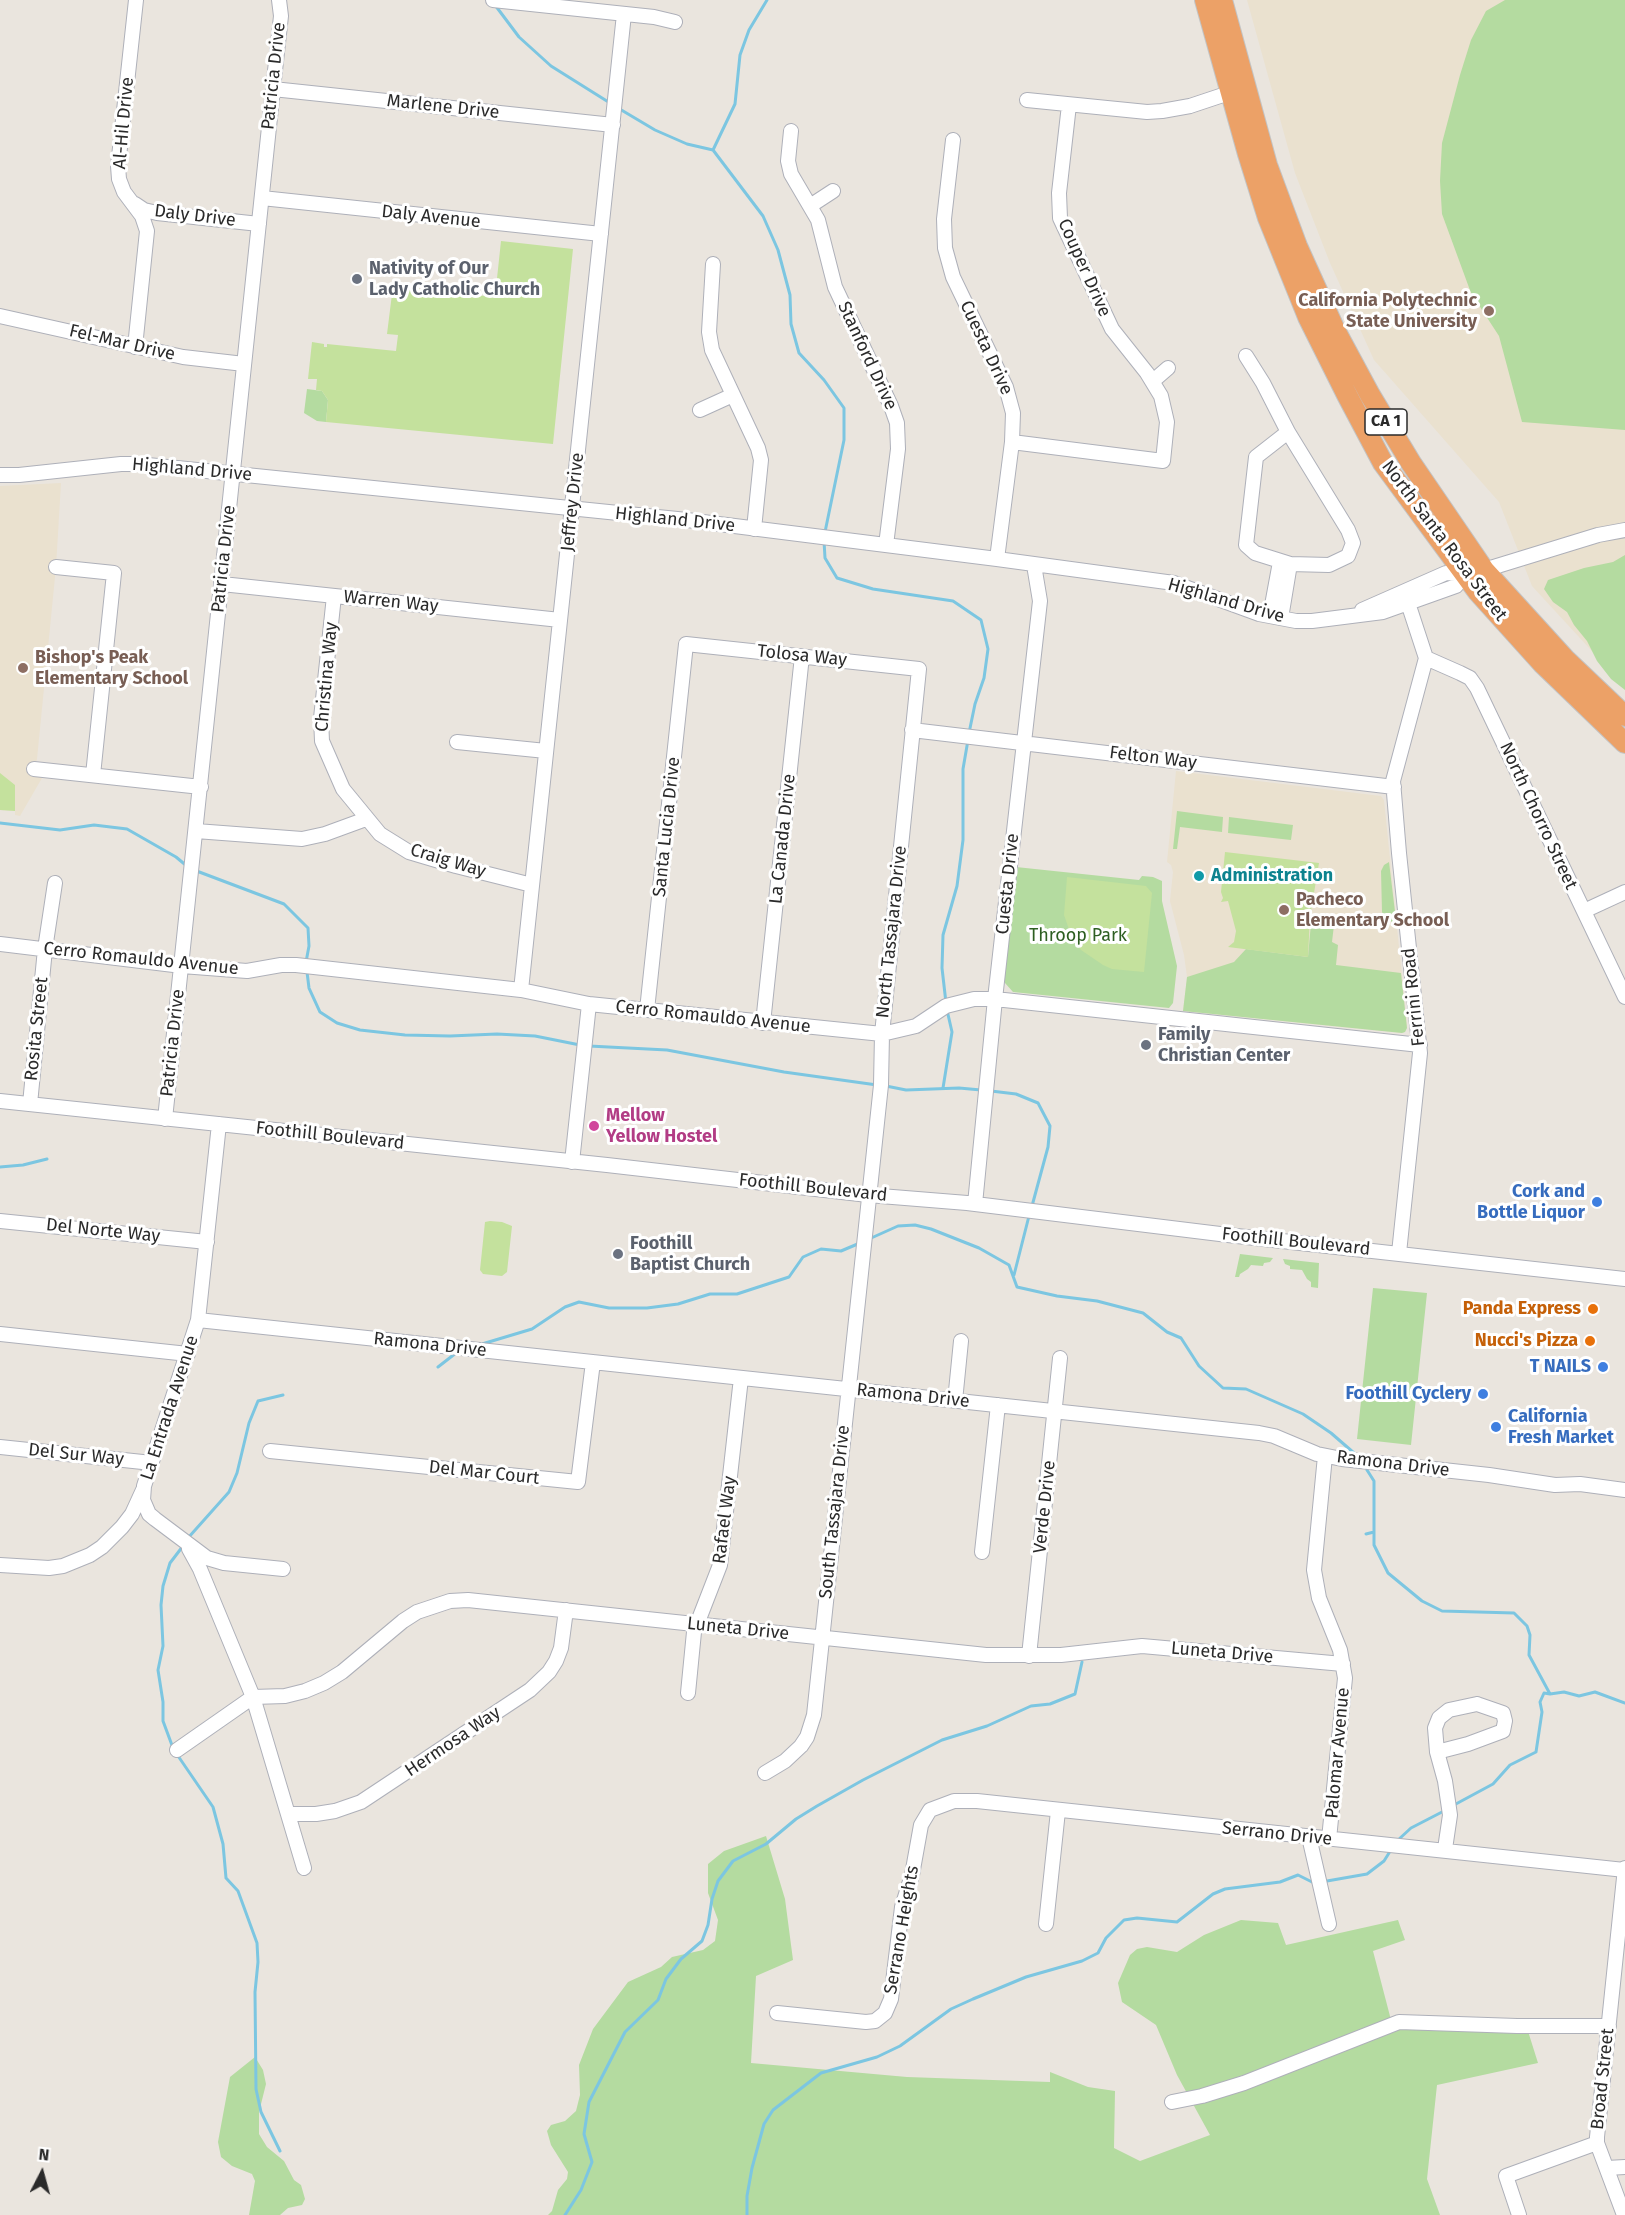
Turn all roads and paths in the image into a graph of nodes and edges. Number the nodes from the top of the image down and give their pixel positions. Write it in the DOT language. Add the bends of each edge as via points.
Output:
graph roads {
  1 [pos="136,0"];
  2 [pos="279,0"];
  3 [pos="493,0"];
  4 [pos="1205,0"];
  5 [pos="1222,0"];
  6 [pos="624,14"];
  7 [pos="675,22"];
  8 [pos="273,89"];
  9 [pos="1239,90"];
  10 [pos="1027,100"];
  11 [pos="1069,105"];
  12 [pos="613,125"];
  13 [pos="791,131"];
  14 [pos="953,140"];
  15 [pos="833,191"];
  16 [pos="262,198"];
  17 [pos="132,202"];
  18 [pos="810,207"];
  19 [pos="259,224"];
  20 [pos="601,234"];
  21 [pos="713,264"];
  22 [pos="0,316"];
  23 [pos="135,346"];
  24 [pos="1246,356"];
  25 [pos="244,364"];
  26 [pos="1168,368"];
  27 [pos="1153,381"];
  28 [pos="733,395"];
  29 [pos="700,411"];
  30 [pos="1288,432"];
  31 [pos="1012,442"];
  32 [pos="233,474"];
  33 [pos="0,475"];
  34 [pos="572,509"];
  35 [pos="754,529"];
  36 [pos="1625,530"];
  37 [pos="886,545"];
  38 [pos="997,559"];
  39 [pos="1285,563"];
  40 [pos="1034,565"];
  41 [pos="56,567"];
  42 [pos="1475,572"];
  43 [pos="222,584"];
  44 [pos="334,596"];
  45 [pos="1408,603"];
  46 [pos="1275,617"];
  47 [pos="1344,618"];
  48 [pos="560,620"];
  49 [pos="686,644"];
  50 [pos="802,656"];
  51 [pos="1426,658"];
  52 [pos="919,669"];
  53 [pos="1625,716"];
  54 [pos="912,730"];
  55 [pos="457,742"];
  56 [pos="1024,743"];
  57 [pos="1625,743"];
  58 [pos="546,751"];
  59 [pos="34,769"];
  60 [pos="93,775"];
  61 [pos="201,787"];
  62 [pos="1394,787"];
  63 [pos="366,819"];
  64 [pos="196,831"];
  65 [pos="55,883"];
  66 [pos="532,885"];
  67 [pos="1625,892"];
  68 [pos="1584,911"];
  69 [pos="0,944"];
  70 [pos="45,949"];
  71 [pos="182,966"];
  72 [pos="521,990"];
  73 [pos="1625,997"];
  74 [pos="995,999"];
  75 [pos="589,1004"];
  76 [pos="647,1010"];
  77 [pos="764,1023"];
  78 [pos="882,1034"];
  79 [pos="1420,1044"];
  80 [pos="0,1101"];
  81 [pos="30,1104"];
  82 [pos="165,1119"];
  83 [pos="219,1124"];
  84 [pos="572,1162"];
  85 [pos="868,1195"];
  86 [pos="975,1204"];
  87 [pos="0,1221"];
  88 [pos="207,1242"];
  89 [pos="1399,1253"];
  90 [pos="1625,1279"];
  91 [pos="198,1320"];
  92 [pos="0,1334"];
  93 [pos="961,1341"];
  94 [pos="188,1354"];
  95 [pos="1060,1358"];
  96 [pos="593,1362"];
  97 [pos="741,1378"];
  98 [pos="848,1389"];
  99 [pos="954,1401"];
  100 [pos="998,1405"];
  101 [pos="1055,1411"];
  102 [pos="0,1447"];
  103 [pos="270,1451"];
  104 [pos="1325,1456"];
  105 [pos="152,1463"];
  106 [pos="144,1486"];
  107 [pos="1625,1490"];
  108 [pos="185,1543"];
  109 [pos="982,1552"];
  110 [pos="0,1565"];
  111 [pos="283,1569"];
  112 [pos="566,1610"];
  113 [pos="696,1624"];
  114 [pos="822,1638"];
  115 [pos="1029,1656"];
  116 [pos="1343,1664"];
  117 [pos="688,1693"];
  118 [pos="253,1697"];
  119 [pos="177,1750"];
  120 [pos="1437,1752"];
  121 [pos="765,1773"];
  122 [pos="930,1810"];
  123 [pos="1058,1811"];
  124 [pos="288,1814"];
  125 [pos="1309,1837"];
  126 [pos="1329,1839"];
  127 [pos="1445,1849"];
  128 [pos="304,1868"];
  129 [pos="1625,1869"];
  130 [pos="1046,1924"];
  131 [pos="1329,1924"];
  132 [pos="777,2013"];
  133 [pos="1608,2026"];
  134 [pos="1172,2102"];
  135 [pos="1597,2143"];
  136 [pos="1625,2167"];
  137 [pos="1607,2168"];
  138 [pos="1520,2215"];
  139 [pos="1624,2215"];
  1 -- 17 [label="street, Al-Hil Drive" via="118,166 124,192"];
  2 -- 8 [label="street, Patricia Drive" via="281,16"];
  3 -- 6 [label="street"];
  4 -- 9 [label="highway, North Santa Rosa Street / CA 1"];
  5 -- 9 [label="highway, North Santa Rosa Street / CA 1"];
  6 -- 7 [label="street"];
  6 -- 12 [label="street, Jeffrey Drive"];
  8 -- 12 [label="street, Marlene Drive"];
  8 -- 16 [label="street, Patricia Drive"];
  9 -- 11 [label="street" via="1162,111"];
  9 -- 42 [label="highway, North Santa Rosa Street / CA 1" via="1293,236 1335,330"];
  10 -- 11 [label="street"];
  11 -- 27 [label="street, Couper Drive" via="1058,201 1062,226 1112,329"];
  12 -- 20 [label="street, Jeffrey Drive"];
  13 -- 18 [label="street, Stanford Drive" via="789,168"];
  14 -- 31 [label="street, Cuesta Drive" via="944,219 945,248 953,277 1009,396"];
  15 -- 18 [label="street"];
  16 -- 19 [label="street, Patricia Drive"];
  16 -- 20 [label="street, Daly Avenue"];
  17 -- 19 [label="street, Daly Drive" via="157,213"];
  17 -- 23 [label="street, Al-Hil Drive" via="147,231"];
  18 -- 37 [label="street, Stanford Drive" via="822,232 835,287 897,423 898,449"];
  19 -- 25 [label="street, Patricia Drive"];
  20 -- 34 [label="street, Jeffrey Drive"];
  21 -- 28 [label="street" via="710,339"];
  22 -- 23 [label="street, Fel-Mar Drive"];
  23 -- 25 [label="street, Fel-Mar Drive" via="183,357"];
  24 -- 30 [label="street"];
  25 -- 32 [label="street, Patricia Drive"];
  26 -- 27 [label="street"];
  27 -- 31 [label="street, Couper Drive" via="1166,416 1163,461"];
  28 -- 29 [label="street"];
  28 -- 35 [label="street" via="761,460"];
  30 -- 39 [label="street" via="1256,457 1246,545 1255,553"];
  30 -- 39 [label="street" via="1353,543 1347,556 1329,565"];
  31 -- 38 [label="street, Cuesta Drive"];
  32 -- 33 [label="street, Highland Drive" via="130,464"];
  32 -- 34 [label="street, Highland Drive"];
  32 -- 43 [label="street, Patricia Drive"];
  34 -- 35 [label="street, Highland Drive"];
  34 -- 48 [label="street, Jeffrey Drive"];
  35 -- 37 [label="street, Highland Drive"];
  36 -- 42 [label="street, Highland Drive"];
  37 -- 38 [label="street, Highland Drive"];
  38 -- 40 [label="street, Highland Drive"];
  39 -- 46 [label="street"];
  40 -- 46 [label="street, Highland Drive" via="1174,584"];
  40 -- 56 [label="street, Cuesta Drive" via="1040,601"];
  41 -- 60 [label="street" via="114,573"];
  42 -- 45 [label="street, Highland Drive" via="1456,585"];
  42 -- 47 [label="street, Highland Drive" via="1446,573"];
  42 -- 53 [label="highway, North Santa Rosa Street / CA 1"];
  42 -- 57 [label="highway, North Santa Rosa Street / CA 1" via="1478,592 1542,663"];
  43 -- 44 [label="street, Warren Way"];
  43 -- 61 [label="street, Patricia Drive"];
  44 -- 48 [label="street, Warren Way"];
  44 -- 63 [label="street, Christina Way" via="322,741 343,789"];
  45 -- 47 [label="street, Highland Drive" via="1383,612"];
  45 -- 51 [label="street"];
  46 -- 47 [label="street, Highland Drive" via="1312,621"];
  48 -- 58 [label="street, Jeffrey Drive"];
  49 -- 50 [label="street, Tolosa Way"];
  49 -- 76 [label="street, Santa Lucia Drive"];
  50 -- 52 [label="street, Tolosa Way"];
  50 -- 77 [label="street, La Canada Drive"];
  51 -- 62 [label="street, Ferrini Road"];
  51 -- 68 [label="street, North Chorro Street" via="1470,678 1477,688"];
  52 -- 54 [label="street, North Tassajara Drive"];
  54 -- 56 [label="street, Felton Way"];
  54 -- 78 [label="street, North Tassajara Drive"];
  55 -- 58 [label="street"];
  56 -- 62 [label="street, Felton Way"];
  56 -- 74 [label="street, Cuesta Drive"];
  58 -- 66 [label="street, Jeffrey Drive"];
  59 -- 60 [label="street"];
  60 -- 61 [label="street"];
  61 -- 64 [label="street, Patricia Drive"];
  62 -- 79 [label="street, Ferrini Road"];
  63 -- 64 [label="street" via="302,839"];
  63 -- 66 [label="street, Craig Way" via="380,834 409,852"];
  64 -- 71 [label="street, Patricia Drive"];
  65 -- 70 [label="street, Rosita Street"];
  66 -- 72 [label="street, Jeffrey Drive"];
  67 -- 68 [label="street"];
  68 -- 73 [label="street, North Chorro Street"];
  69 -- 70 [label="street, Cerro Romauldo Avenue"];
  70 -- 71 [label="street, Cerro Romauldo Avenue"];
  70 -- 81 [label="street, Rosita Street"];
  71 -- 72 [label="street, Cerro Romauldo Avenue" via="247,970 296,965"];
  71 -- 82 [label="street, Patricia Drive"];
  72 -- 75 [label="street, Cerro Romauldo Avenue"];
  74 -- 78 [label="street, Cerro Romauldo Avenue" via="946,1006 916,1026"];
  74 -- 79 [label="street, Cerro Romauldo Avenue"];
  74 -- 86 [label="street, Cuesta Drive"];
  75 -- 76 [label="street, Cerro Romauldo Avenue"];
  75 -- 84 [label="street"];
  76 -- 77 [label="street, Cerro Romauldo Avenue"];
  77 -- 78 [label="street, Cerro Romauldo Avenue"];
  78 -- 85 [label="street, North Tassajara Drive" via="881,1086"];
  79 -- 89 [label="street, Ferrini Road"];
  80 -- 81 [label="street, Foothill Boulevard"];
  81 -- 82 [label="street, Foothill Boulevard"];
  82 -- 83 [label="street, Foothill Boulevard"];
  83 -- 84 [label="street, Foothill Boulevard"];
  83 -- 88 [label="street, La Entrada Avenue"];
  84 -- 85 [label="street, Foothill Boulevard"];
  85 -- 86 [label="street, Foothill Boulevard"];
  85 -- 98 [label="street, South Tassajara Drive"];
  86 -- 89 [label="street, Foothill Boulevard"];
  87 -- 88 [label="street, Del Norte Way"];
  88 -- 91 [label="street, La Entrada Avenue"];
  89 -- 90 [label="street, Foothill Boulevard"];
  91 -- 94 [label="street, La Entrada Avenue"];
  91 -- 96 [label="street, Ramona Drive"];
  92 -- 94 [label="street"];
  93 -- 99 [label="street"];
  94 -- 105 [label="street, La Entrada Avenue"];
  95 -- 101 [label="street, Verde Drive"];
  96 -- 97 [label="street, Ramona Drive"];
  96 -- 103 [label="street, Del Mar Court" via="578,1482"];
  97 -- 98 [label="street, Ramona Drive"];
  97 -- 113 [label="street, Rafael Way" via="720,1565"];
  98 -- 99 [label="street, Ramona Drive"];
  98 -- 114 [label="street, South Tassajara Drive"];
  99 -- 100 [label="street, Ramona Drive"];
  100 -- 101 [label="street, Ramona Drive"];
  100 -- 109 [label="street"];
  101 -- 104 [label="street, Ramona Drive" via="1259,1433"];
  101 -- 115 [label="street, Verde Drive"];
  102 -- 105 [label="street, Del Sur Way"];
  104 -- 107 [label="street, Ramona Drive"];
  104 -- 116 [label="street, Palomar Avenue" via="1314,1570 1319,1598"];
  105 -- 106 [label="street, La Entrada Avenue"];
  106 -- 108 [label="street, La Entrada Avenue" via="143,1500 149,1514"];
  106 -- 110 [label="street" via="122,1527 90,1555 49,1568"];
  108 -- 111 [label="street" via="202,1556 219,1562"];
  108 -- 118 [label="street, La Entrada Avenue" via="200,1569"];
  112 -- 113 [label="street, Luneta Drive"];
  112 -- 118 [label="street, Luneta Drive" via="468,1600 434,1605 402,1621 324,1683 285,1696"];
  112 -- 124 [label="street, Hermosa Way" via="556,1660 530,1690 361,1802 335,1811"];
  113 -- 114 [label="street, Luneta Drive"];
  113 -- 117 [label="street, Rafael Way"];
  114 -- 115 [label="street, Luneta Drive"];
  114 -- 121 [label="street, South Tassajara Drive" via="814,1715 807,1737 794,1754"];
  115 -- 116 [label="street, Luneta Drive" via="1142,1646"];
  116 -- 126 [label="street, Palomar Avenue" via="1345,1692"];
  118 -- 119 [label="street"];
  118 -- 124 [label="street, La Entrada Avenue"];
  120 -- 120 [label="street" via="1435,1728 1449,1710 1477,1704 1503,1713 1503,1731"];
  120 -- 127 [label="street" via="1446,1780 1450,1815"];
  122 -- 123 [label="street, Serrano Drive" via="964,1801"];
  122 -- 132 [label="street, Serrano Heights" via="918,1834 902,1907 891,1999 885,2013 866,2022"];
  123 -- 125 [label="street, Serrano Drive"];
  123 -- 130 [label="street"];
  124 -- 128 [label="street, La Entrada Avenue"];
  125 -- 126 [label="street, Serrano Drive"];
  125 -- 131 [label="street"];
  126 -- 127 [label="street, Serrano Drive"];
  127 -- 129 [label="street, Serrano Drive"];
  129 -- 133 [label="street, Broad Street"];
  133 -- 134 [label="street" via="1399,2022 1244,2083"];
  133 -- 135 [label="street, Broad Street"];
  135 -- 137 [label="street, Broad Street"];
  135 -- 138 [label="street" via="1506,2176"];
  136 -- 137 [label="street"];
  137 -- 139 [label="street, Broad Street"];
}
